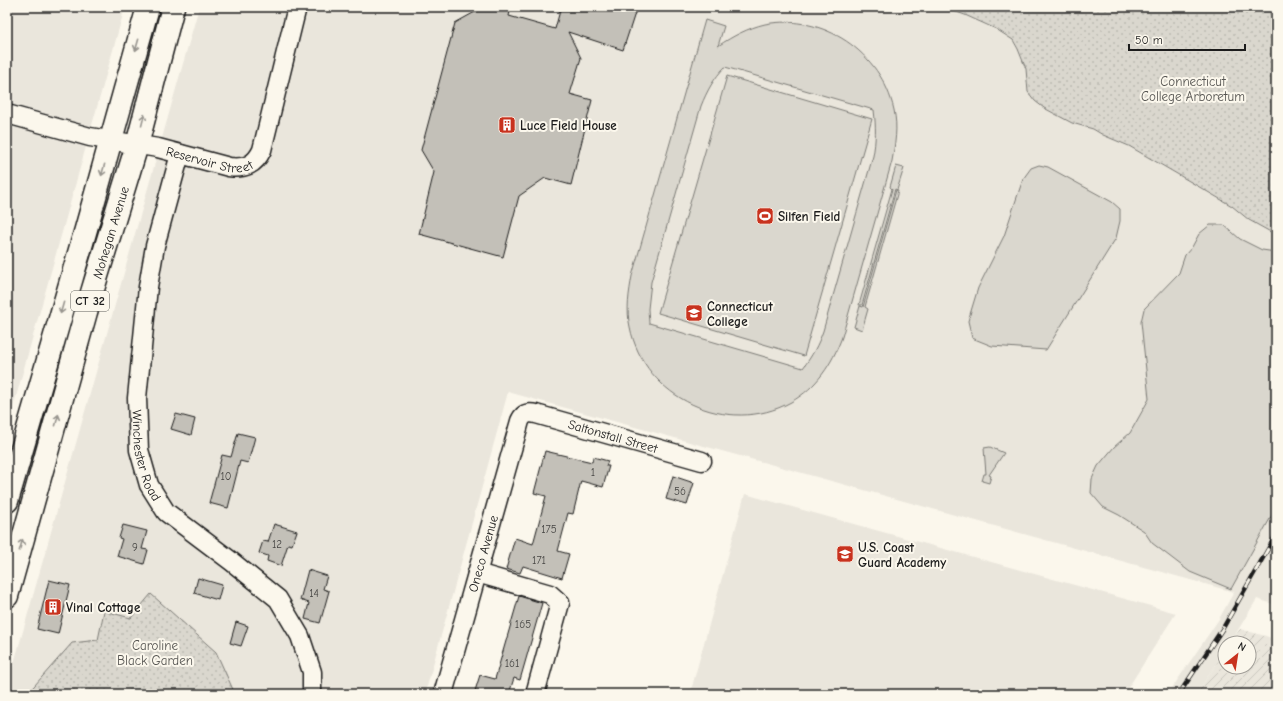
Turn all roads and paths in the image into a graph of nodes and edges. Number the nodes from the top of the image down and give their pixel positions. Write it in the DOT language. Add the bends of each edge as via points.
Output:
graph roads {
  1 [pos="148,7"];
  2 [pos="173,7"];
  3 [pos="297,7"];
  4 [pos="7,114"];
  5 [pos="111,141"];
  6 [pos="137,145"];
  7 [pos="180,154"];
  8 [pos="524,415"];
  9 [pos="702,461"];
  10 [pos="7,501"];
  11 [pos="477,573"];
  12 [pos="7,596"];
  13 [pos="312,694"];
  14 [pos="443,694"];
  15 [pos="535,694"];
  1 -- 5 [label="highway, Mohegan Avenue / CT 32, one-way"];
  6 -- 2 [label="highway, Mohegan Avenue / CT 32, one-way"];
  3 -- 7 [label="street, Reservoir Street" via="262,150 257,159 246,167 236,168"];
  4 -- 5 [label="street, Reservoir Street"];
  5 -- 6 [label="street, Reservoir Street"];
  5 -- 10 [label="highway, Mohegan Avenue / CT 32, one-way"];
  6 -- 7 [label="street, Reservoir Street"];
  12 -- 6 [label="highway, Mohegan Avenue / CT 32, one-way" via="84,320"];
  7 -- 13 [label="street, Winchester Road" via="155,246 148,287 137,398 139,450 148,485 166,512 278,599 300,636 312,672"];
  8 -- 9 [label="street, Saltonstall Street" via="536,414"];
  8 -- 11 [label="street, Oneco Avenue" via="520,421"];
  11 -- 14 [label="street, Oneco Avenue"];
  11 -- 15 [label="street" via="550,594 560,603"];
}
